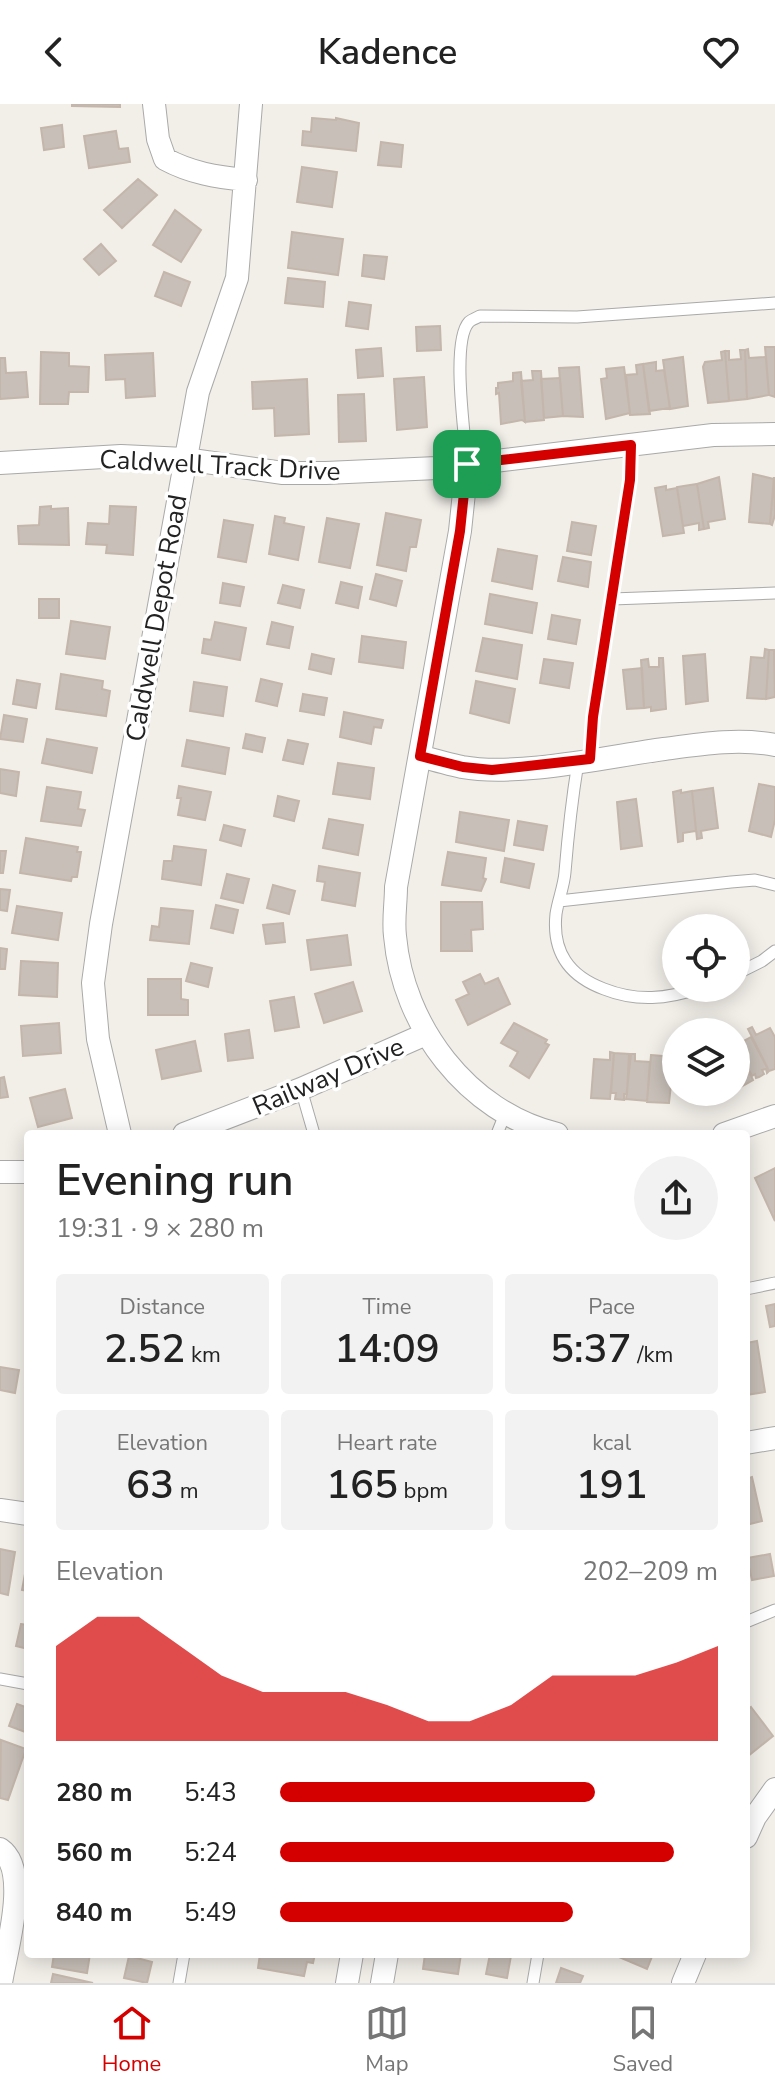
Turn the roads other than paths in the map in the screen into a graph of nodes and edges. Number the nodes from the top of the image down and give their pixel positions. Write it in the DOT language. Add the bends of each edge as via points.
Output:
graph roads {
  1 [pos="154,104"];
  2 [pos="251,104"];
  3 [pos="246,180"];
  4 [pos="775,303"];
  5 [pos="775,434"];
  6 [pos="631,445"];
  7 [pos="185,459"];
  8 [pos="0,463"];
  9 [pos="467,464"];
  10 [pos="775,593"];
  11 [pos="612,599"];
  12 [pos="775,745"];
  13 [pos="420,756"];
  14 [pos="584,761"];
  15 [pos="775,885"];
  16 [pos="559,901"];
  17 [pos="775,951"];
  18 [pos="750,967"];
  19 [pos="662,997"];
  20 [pos="426,1034"];
  21 [pos="301,1089"];
  22 [pos="775,1116"];
  23 [pos="501,1124"];
  24 [pos="119,1130"];
  25 [pos="194,1130"];
  26 [pos="313,1130"];
  27 [pos="535,1130"];
  28 [pos="735,1130"];
  29 [pos="0,1172"];
  30 [pos="24,1172"];
  31 [pos="775,1283"];
  32 [pos="750,1288"];
  33 [pos="775,1438"];
  34 [pos="750,1442"];
  35 [pos="0,1510"];
  36 [pos="24,1513"];
  37 [pos="775,1610"];
  38 [pos="750,1620"];
  39 [pos="0,1679"];
  40 [pos="24,1683"];
  41 [pos="775,1789"];
  42 [pos="750,1829"];
  43 [pos="0,1849"];
  44 [pos="183,1958"];
  45 [pos="351,1958"];
  46 [pos="386,1958"];
  47 [pos="537,1958"];
  48 [pos="693,1958"];
  49 [pos="1,1983"];
  50 [pos="179,1983"];
  51 [pos="347,1983"];
  52 [pos="382,1983"];
  53 [pos="533,1983"];
  54 [pos="683,1983"];
  1 -- 3 [label="street" via="165,159 209,177"];
  2 -- 3 [label="street, Caldwell Depot Road"];
  3 -- 7 [label="street, Caldwell Depot Road" via="237,278 198,392"];
  4 -- 9 [label="lane" via="577,317 480,316 470,321 459,358"];
  5 -- 6 [label="street, Caldwell Track Drive"];
  6 -- 9 [label="street, Caldwell Track Drive"];
  6 -- 11 [label="lane"];
  7 -- 8 [label="street, Caldwell Track Drive" via="121,456"];
  7 -- 9 [label="street, Caldwell Track Drive" via="283,473"];
  7 -- 24 [label="street, Caldwell Depot Road" via="93,983 98,1039"];
  9 -- 13 [label="street"];
  10 -- 11 [label="lane"];
  11 -- 14 [label="lane"];
  12 -- 14 [label="street" via="711,743"];
  13 -- 14 [label="street" via="492,770"];
  13 -- 20 [label="street" via="396,887 395,935 403,979"];
  14 -- 16 [label="lane" via="568,827"];
  15 -- 16 [label="lane" via="755,880"];
  16 -- 19 [label="lane" via="559,948 569,969 594,985 644,999"];
  17 -- 18 [label="lane"];
  20 -- 21 [label="street, Railway Drive"];
  20 -- 23 [label="street" via="439,1056"];
  21 -- 25 [label="street, Railway Drive"];
  21 -- 26 [label="lane"];
  22 -- 28 [label="street"];
  23 -- 27 [label="street"];
  29 -- 30 [label="street"];
  31 -- 32 [label="lane"];
  33 -- 34 [label="street"];
  35 -- 36 [label="street"];
  37 -- 38 [label="lane"];
  39 -- 40 [label="lane"];
  41 -- 42 [label="street"];
  43 -- 49 [label="street" via="9,1855 17,1883"];
  44 -- 50 [label="lane"];
  45 -- 51 [label="street"];
  46 -- 52 [label="street"];
  47 -- 53 [label="lane"];
  48 -- 54 [label="street"];
}
